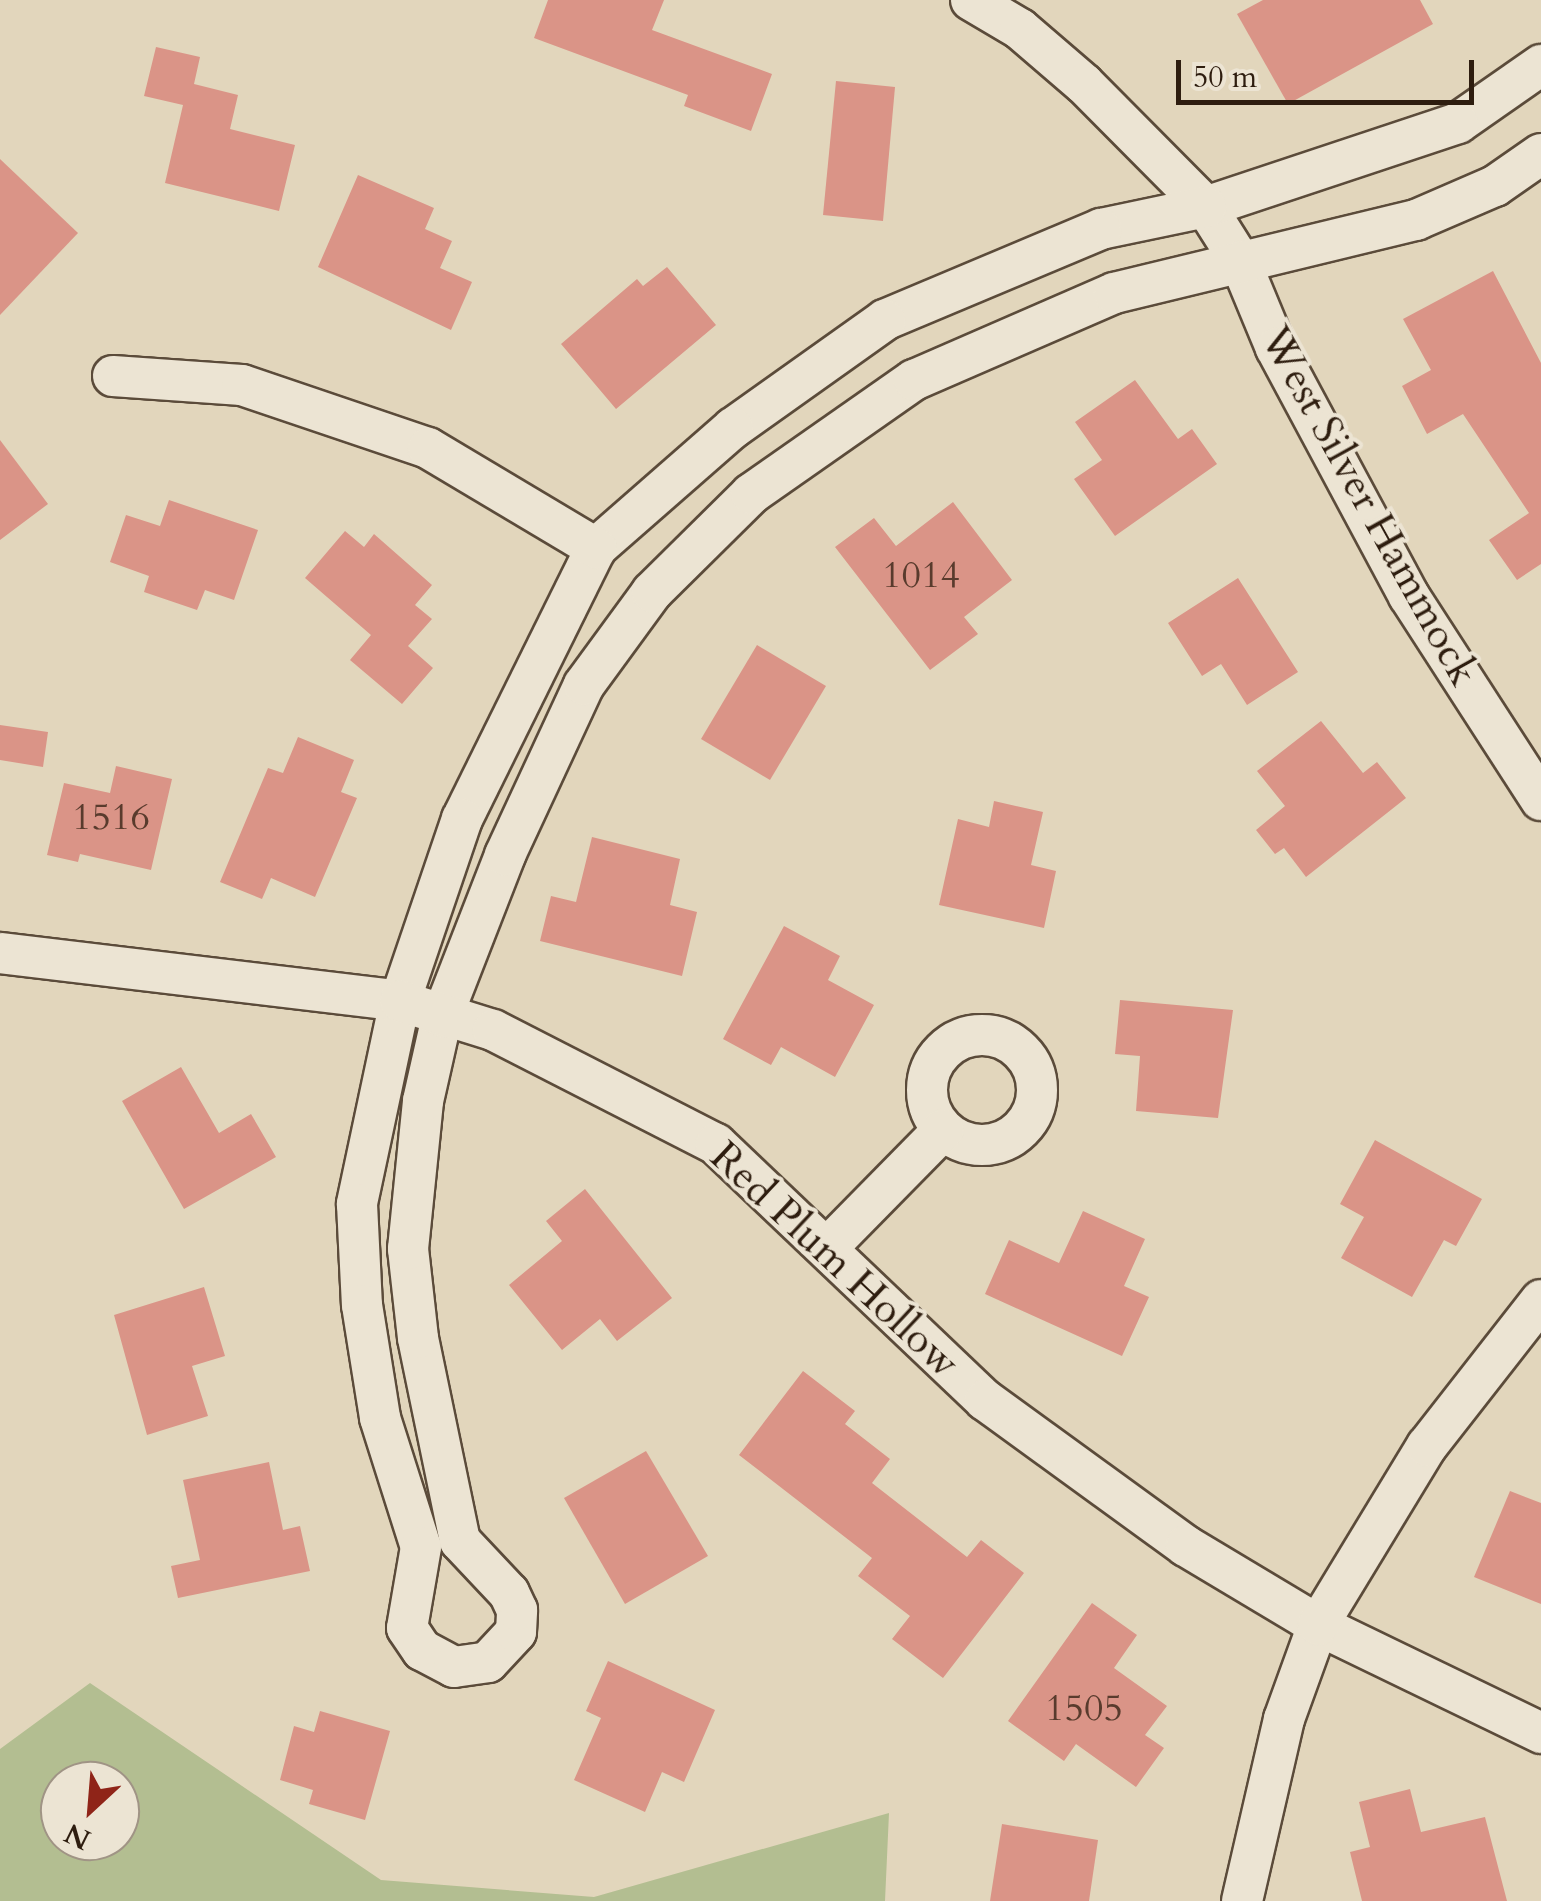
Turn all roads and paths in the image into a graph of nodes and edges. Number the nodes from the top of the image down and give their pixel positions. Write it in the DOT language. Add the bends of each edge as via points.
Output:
graph roads {
  1 [pos="972,0"];
  2 [pos="1541,65"];
  3 [pos="1541,154"];
  4 [pos="1206,207"];
  5 [pos="1240,262"];
  6 [pos="113,376"];
  7 [pos="596,548"];
  8 [pos="1541,800"];
  9 [pos="0,953"];
  10 [pos="400,1001"];
  11 [pos="442,1017"];
  12 [pos="942,1130"];
  13 [pos="829,1246"];
  14 [pos="1541,1300"];
  15 [pos="1318,1624"];
  16 [pos="1541,1733"];
  17 [pos="1242,1901"];
  1 -- 4 [label="street, West Silver Hammock" via="1020,29 1084,84"];
  2 -- 4 [label="street" via="1458,123"];
  3 -- 5 [label="street" via="1496,186 1416,220"];
  4 -- 5 [label="street, West Silver Hammock"];
  4 -- 7 [label="street" via="1102,229 885,320 733,428"];
  5 -- 8 [label="street, West Silver Hammock" via="1276,348 1409,596"];
  5 -- 11 [label="street" via="1114,293 914,380 750,494 652,592 584,685 505,855"];
  6 -- 7 [label="street" via="242,385 428,448"];
  7 -- 10 [label="street" via="462,819"];
  9 -- 10 [label="street, Red Plum Hollow"];
  10 -- 11 [label="street, Red Plum Hollow"];
  10 -- 11 [label="street" via="357,1204 362,1306 380,1418 421,1547 407,1628 422,1650 454,1666 488,1662 506,1648 516,1632 516,1610 509,1593 460,1541 418,1338 408,1249 414,1161"];
  11 -- 13 [label="street, Red Plum Hollow" via="493,1030 716,1144"];
  12 -- 13 [label="street"];
  13 -- 15 [label="street, Red Plum Hollow" via="985,1400 1154,1524"];
  14 -- 15 [label="street" via="1427,1446"];
  15 -- 16 [label="street, Red Plum Hollow"];
  15 -- 17 [label="street" via="1284,1718"];
}
